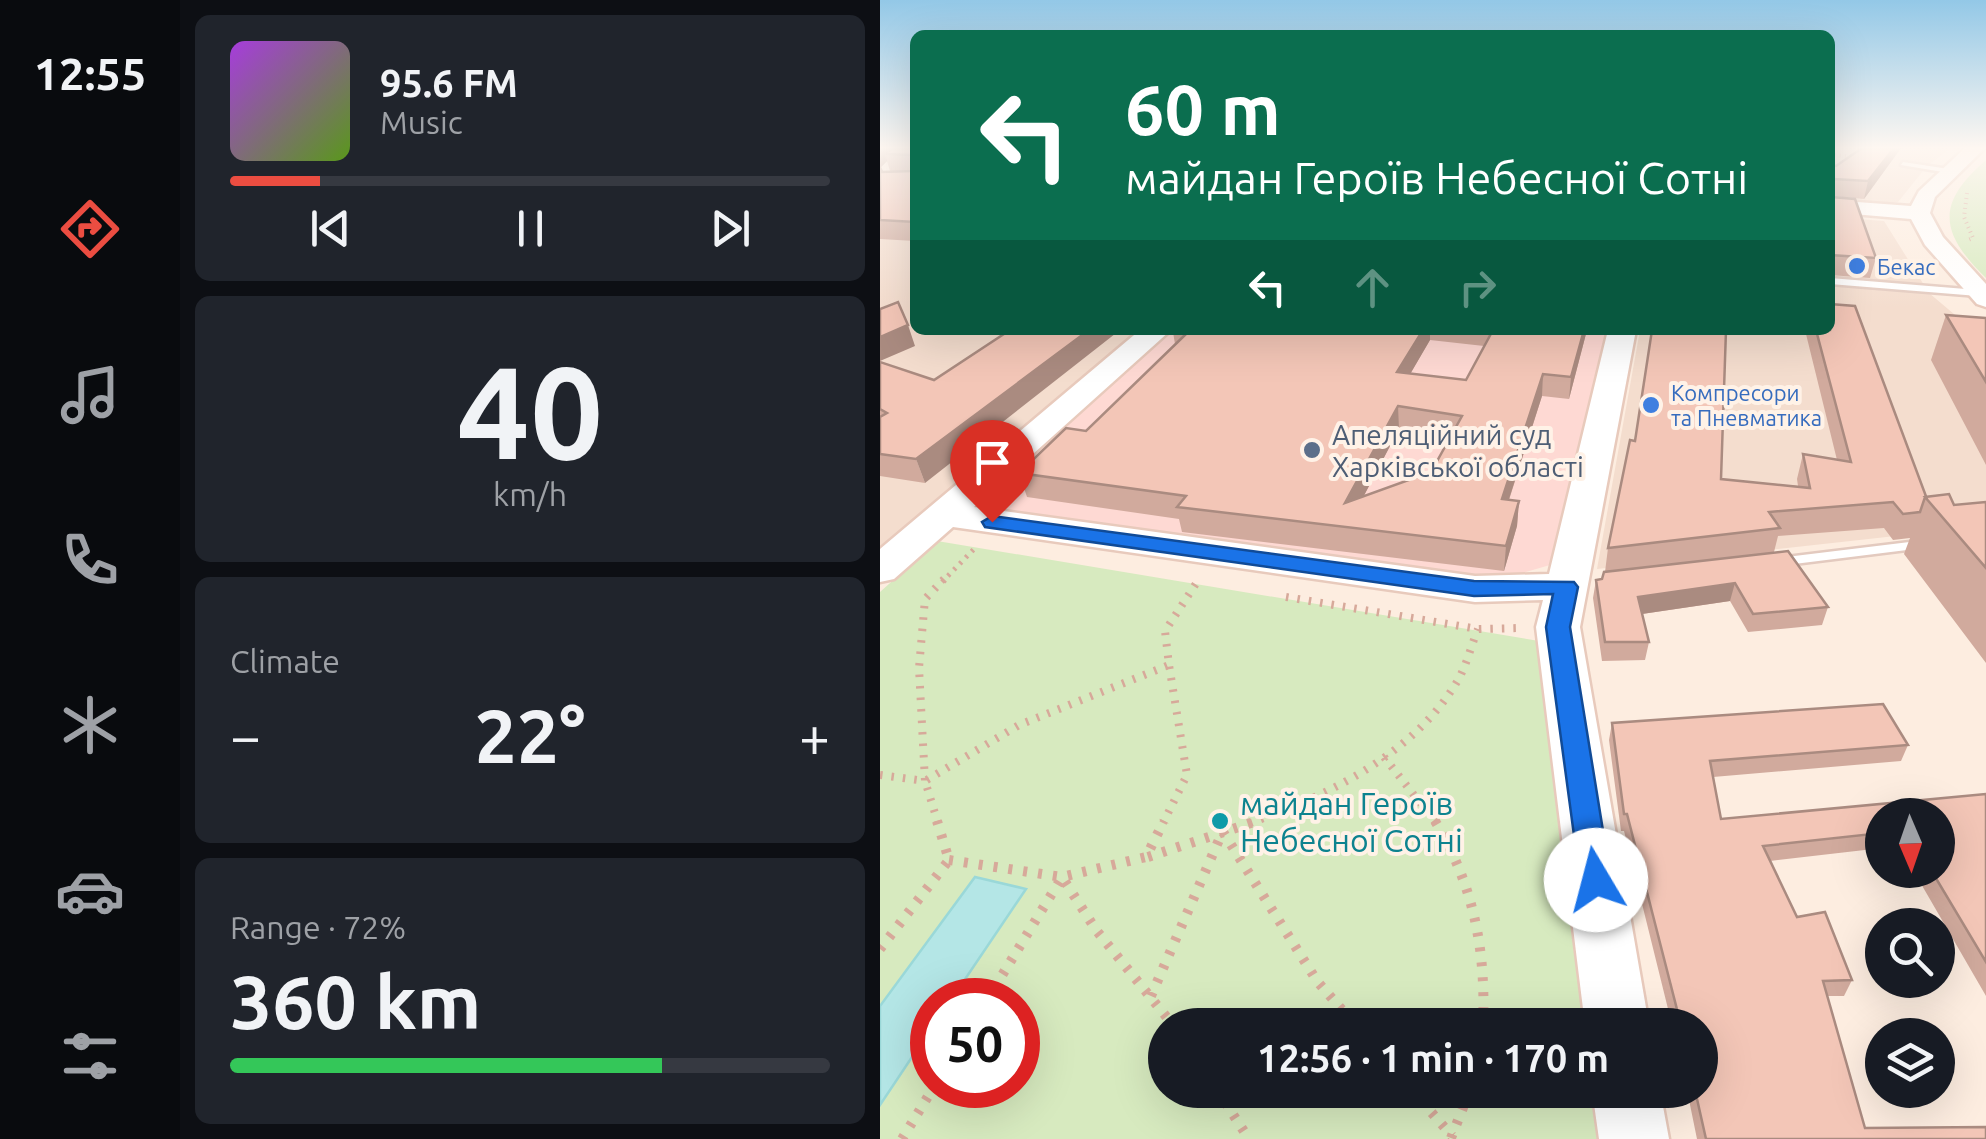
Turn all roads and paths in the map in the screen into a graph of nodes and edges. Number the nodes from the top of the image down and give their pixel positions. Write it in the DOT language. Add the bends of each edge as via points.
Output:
graph roads {
  1 [pos="1924,201"];
  2 [pos="1964,201"];
  3 [pos="1835,206"];
  4 [pos="1919,213"];
  5 [pos="1978,248"];
  6 [pos="1835,281"];
  7 [pos="1982,296"];
  8 [pos="1151,335"];
  9 [pos="1621,335"];
  10 [pos="942,514"];
  11 [pos="1947,542"];
  12 [pos="978,545"];
  13 [pos="1770,563"];
  14 [pos="880,570"];
  15 [pos="1197,582"];
  16 [pos="1574,586"];
  17 [pos="1478,630"];
  18 [pos="1170,665"];
  19 [pos="1384,757"];
  20 [pos="880,775"];
  21 [pos="925,780"];
  22 [pos="1222,832"];
  23 [pos="1146,857"];
  24 [pos="949,860"];
  25 [pos="1062,877"];
  26 [pos="880,950"];
  27 [pos="1000,978"];
  28 [pos="1151,997"];
  29 [pos="1160,1008"];
  30 [pos="1340,1008"];
  31 [pos="1484,1008"];
  32 [pos="1614,1008"];
  33 [pos="921,1108"];
  34 [pos="1228,1108"];
  35 [pos="1427,1108"];
  36 [pos="1463,1108"];
  37 [pos="1629,1108"];
  38 [pos="1451,1137"];
  39 [pos="902,1139"];
  40 [pos="1249,1139"];
  41 [pos="1634,1139"];
  1 -- 4 [label="main road"];
  2 -- 5 [label="path" via="1972,238 1964,242"];
  3 -- 4 [label="main road"];
  4 -- 7 [label="main road" via="1933,240"];
  6 -- 7 [label="lane"];
  8 -- 10 [label="main road"];
  9 -- 16 [label="main road"];
  10 -- 14 [label="main road"];
  10 -- 16 [label="main road" via="1474,589"];
  11 -- 13 [label="lane"];
  12 -- 21 [label="path" via="925,599 918,668"];
  15 -- 18 [label="path" via="1165,630"];
  16 -- 32 [label="main road" via="1558,627"];
  17 -- 19 [label="path" via="1455,685"];
  18 -- 21 [label="path" via="1019,724"];
  18 -- 23 [label="path" via="1188,775"];
  19 -- 22 [label="path" via="1348,784"];
  19 -- 31 [label="path" via="1436,819 1458,860 1478,914"];
  20 -- 21 [label="path"];
  21 -- 24 [label="path"];
  22 -- 23 [label="path"];
  22 -- 28 [label="path"];
  22 -- 30 [label="path"];
  23 -- 25 [label="path"];
  24 -- 25 [label="path"];
  24 -- 26 [label="path"];
  25 -- 27 [label="path"];
  25 -- 28 [label="path"];
  28 -- 29 [label="path"];
  33 -- 39 [label="path"];
  34 -- 40 [label="path"];
  35 -- 38 [label="path"];
  36 -- 38 [label="path"];
  37 -- 41 [label="main road"];
}
